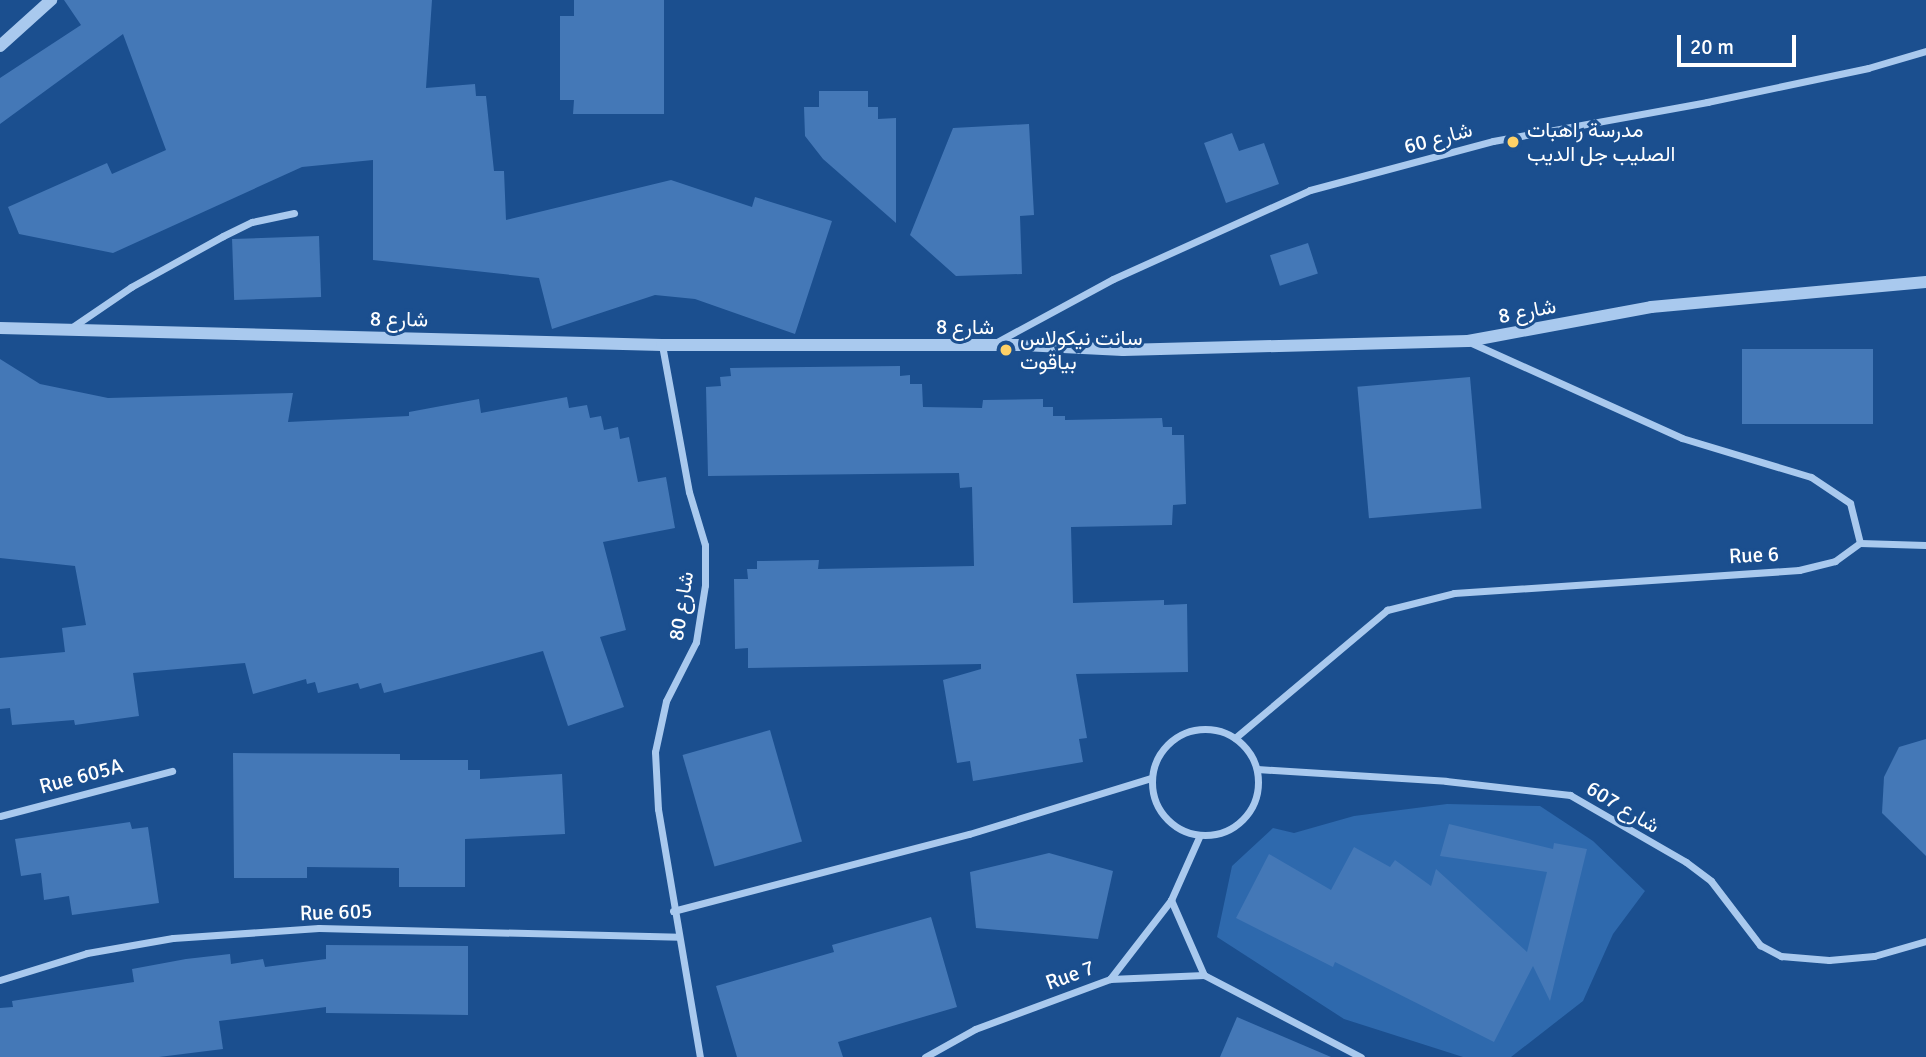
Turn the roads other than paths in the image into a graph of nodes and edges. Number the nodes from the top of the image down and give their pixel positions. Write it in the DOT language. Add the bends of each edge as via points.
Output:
graph roads {
  1 [pos="51,0"];
  2 [pos="0,46"];
  3 [pos="1926,51"];
  4 [pos="294,213"];
  5 [pos="1926,282"];
  6 [pos="0,328"];
  7 [pos="68,330"];
  8 [pos="1468,341"];
  9 [pos="662,345"];
  10 [pos="988,347"];
  11 [pos="1860,543"];
  12 [pos="1926,545"];
  13 [pos="1235,738"];
  14 [pos="1257,769"];
  15 [pos="172,771"];
  16 [pos="1151,778"];
  17 [pos="0,816"];
  18 [pos="1200,835"];
  19 [pos="1171,900"];
  20 [pos="673,911"];
  21 [pos="679,937"];
  22 [pos="1926,941"];
  23 [pos="1204,975"];
  24 [pos="1110,979"];
  25 [pos="0,980"];
  26 [pos="700,1057"];
  27 [pos="925,1057"];
  28 [pos="1361,1057"];
  1 -- 2 [label="street"];
  3 -- 10 [label="street, شارع 60" via="1707,102 1493,141 1310,190 1113,279"];
  4 -- 7 [label="street" via="252,222 223,236 131,287"];
  5 -- 8 [label="street, شارع 8" via="1651,307"];
  6 -- 7 [label="street, شارع 8"];
  7 -- 9 [label="street, شارع 8"];
  8 -- 10 [label="street, شارع 8" via="1123,350"];
  8 -- 11 [label="street" via="1682,438 1811,477 1850,503"];
  9 -- 10 [label="street, شارع 8"];
  9 -- 20 [label="street, شارع 80" via="690,492 705,545 705,585 696,642 666,701 655,752"];
  11 -- 12 [label="street"];
  11 -- 13 [label="street, Rue 6" via="1835,561 1799,570 1454,593 1387,610"];
  13 -- 14 [label="street" via="1249,751"];
  13 -- 16 [label="street" via="1209,729 1181,734 1160,752"];
  14 -- 18 [label="street" via="1258,790 1252,808 1221,834"];
  14 -- 22 [label="street, شارع 607" via="1446,781 1570,795 1711,881 1760,945 1781,956 1829,960 1874,956"];
  15 -- 17 [label="street, Rue 605A"];
  16 -- 18 [label="street" via="1156,805 1174,826"];
  16 -- 20 [label="street" via="970,834"];
  18 -- 19 [label="street, Rue 7"];
  19 -- 23 [label="street"];
  19 -- 24 [label="street, Rue 7"];
  20 -- 21 [label="street, شارع 80"];
  21 -- 25 [label="street, Rue 605" via="319,928 173,938 88,953"];
  21 -- 26 [label="street, شارع 80"];
  23 -- 24 [label="street"];
  23 -- 28 [label="street"];
  24 -- 27 [label="street, Rue 7" via="975,1029"];
}
